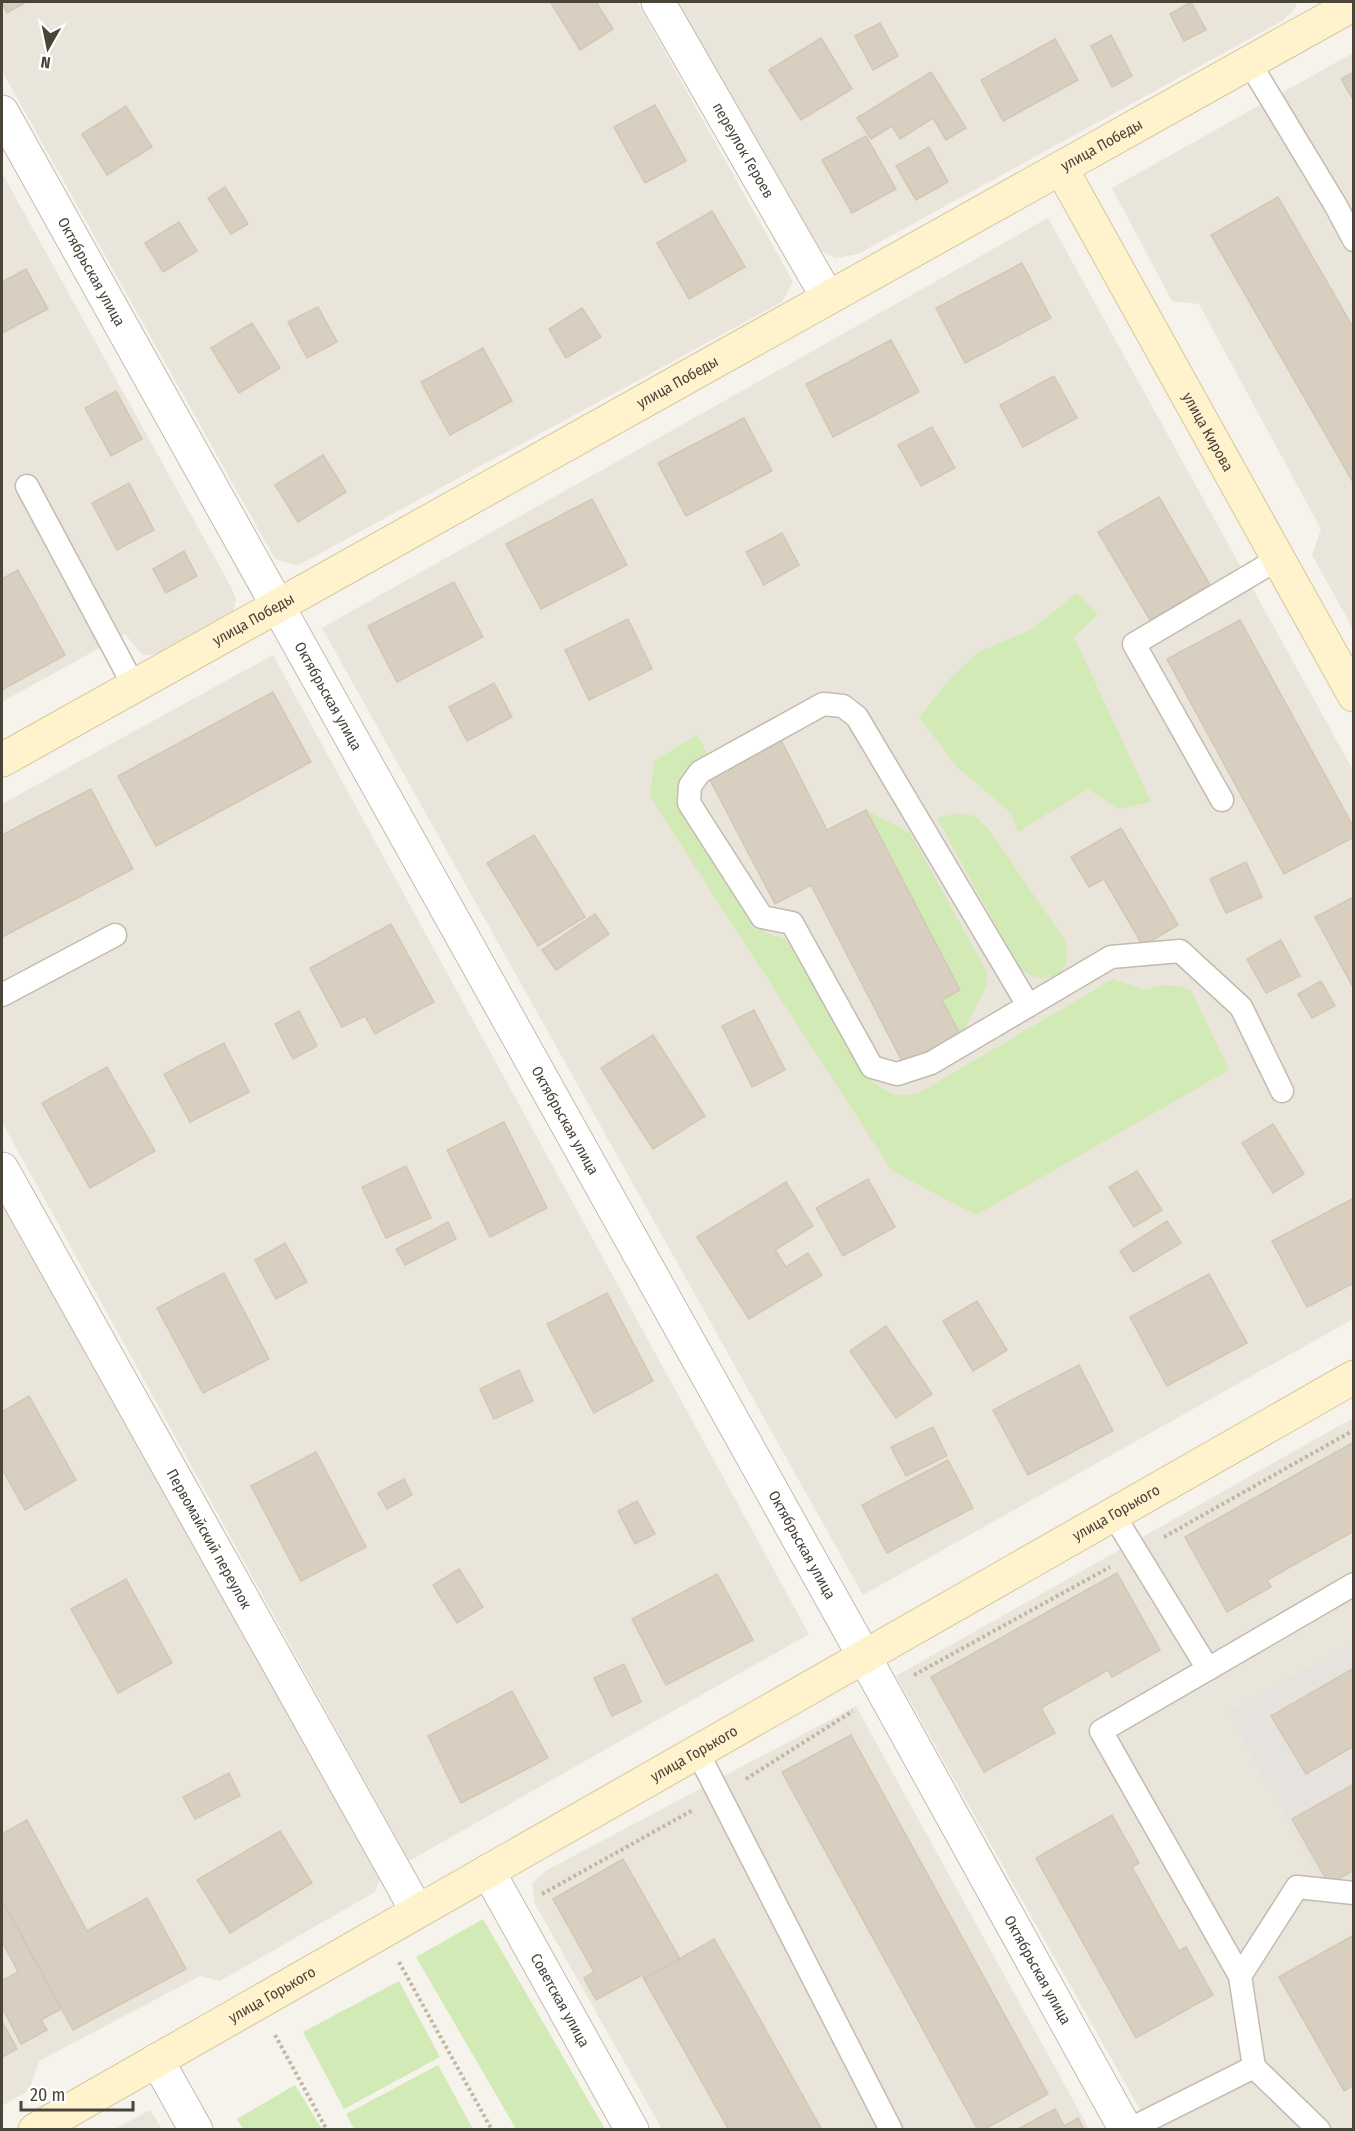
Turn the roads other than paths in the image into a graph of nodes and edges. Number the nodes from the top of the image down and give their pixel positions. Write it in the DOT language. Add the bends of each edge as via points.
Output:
graph roads {
  1 [pos="658,2"];
  2 [pos="1338,6"];
  3 [pos="1249,62"];
  4 [pos="2,111"];
  5 [pos="1060,168"];
  6 [pos="1345,203"];
  7 [pos="1353,240"];
  8 [pos="828,298"];
  9 [pos="27,486"];
  10 [pos="1278,559"];
  11 [pos="278,606"];
  12 [pos="134,686"];
  13 [pos="1352,689"];
  14 [pos="2,760"];
  15 [pos="1222,800"];
  16 [pos="115,935"];
  17 [pos="2,995"];
  18 [pos="1028,1005"];
  19 [pos="1282,1091"];
  20 [pos="2,1169"];
  21 [pos="1353,1377"];
  22 [pos="1113,1514"];
  23 [pos="1353,1584"];
  24 [pos="864,1656"];
  25 [pos="1208,1669"];
  26 [pos="697,1751"];
  27 [pos="488,1871"];
  28 [pos="1353,1893"];
  29 [pos="417,1911"];
  30 [pos="1240,1976"];
  31 [pos="157,2060"];
  32 [pos="1254,2067"];
  33 [pos="34,2130"];
  34 [pos="196,2130"];
  35 [pos="633,2130"];
  36 [pos="891,2130"];
  37 [pos="1127,2130"];
  38 [pos="1319,2130"];
  1 -- 8 [label="street, переулок Героев"];
  2 -- 3 [label="street, улица Победы"];
  3 -- 5 [label="street, улица Победы"];
  3 -- 6 [label="lane"];
  4 -- 11 [label="street, Октябрьская улица"];
  5 -- 8 [label="street, улица Победы"];
  5 -- 10 [label="street, улица Кирова"];
  6 -- 7 [label="lane"];
  8 -- 11 [label="street, улица Победы"];
  9 -- 12 [label="lane"];
  10 -- 13 [label="street, улица Кирова"];
  10 -- 15 [label="lane" via="1134,644"];
  11 -- 12 [label="street, улица Победы"];
  11 -- 24 [label="street, Октябрьская улица"];
  12 -- 14 [label="street, улица Победы"];
  16 -- 17 [label="lane"];
  18 -- 18 [label="lane" via="931,1063 897,1074 872,1067 792,923 762,917 689,803 690,786 700,772 823,704 843,706 857,717"];
  18 -- 19 [label="lane" via="1111,957 1180,951 1241,1007"];
  20 -- 29 [label="street, Первомайский переулок"];
  21 -- 22 [label="street, улица Горького"];
  22 -- 24 [label="street, улица Горького"];
  22 -- 25 [label="lane"];
  23 -- 25 [label="lane"];
  24 -- 26 [label="street, улица Горького"];
  24 -- 37 [label="street, Октябрьская улица"];
  25 -- 30 [label="lane" via="1101,1731"];
  26 -- 27 [label="street, улица Горького"];
  26 -- 36 [label="lane"];
  27 -- 29 [label="street, улица Горького"];
  27 -- 35 [label="street, Советская улица"];
  28 -- 30 [label="lane" via="1297,1887"];
  29 -- 31 [label="street, улица Горького"];
  30 -- 32 [label="lane"];
  31 -- 33 [label="street, улица Горького"];
  31 -- 34 [label="street"];
  32 -- 37 [label="lane"];
  32 -- 38 [label="lane"];
}
